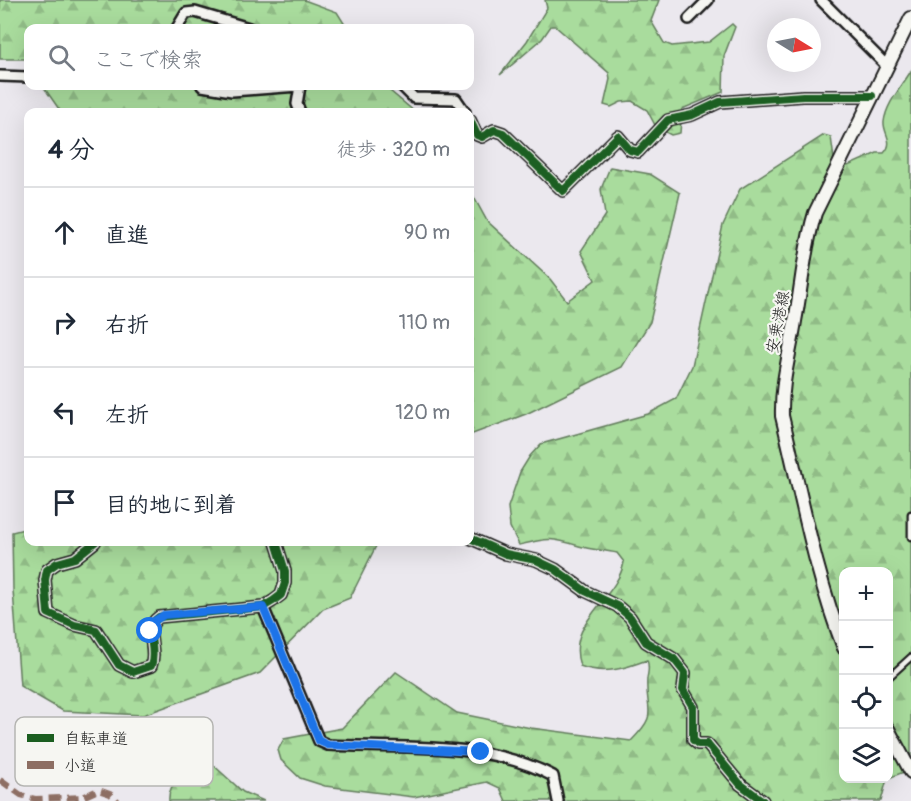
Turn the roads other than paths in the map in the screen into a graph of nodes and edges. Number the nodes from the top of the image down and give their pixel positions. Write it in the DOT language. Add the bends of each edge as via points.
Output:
graph roads {
  1 [pos="708,0"];
  2 [pos="821,0"];
  3 [pos="911,18"];
  4 [pos="689,19"];
  5 [pos="179,24"];
  6 [pos="236,24"];
  7 [pos="887,66"];
  8 [pos="0,76"];
  9 [pos="24,77"];
  10 [pos="226,90"];
  11 [pos="245,90"];
  12 [pos="299,90"];
  13 [pos="406,90"];
  14 [pos="872,96"];
  15 [pos="298,108"];
  16 [pos="462,108"];
  17 [pos="474,129"];
  18 [pos="911,514"];
  19 [pos="911,537"];
  20 [pos="474,540"];
  21 [pos="90,546"];
  22 [pos="277,546"];
  23 [pos="263,607"];
  24 [pos="839,638"];
  25 [pos="911,657"];
  26 [pos="891,675"];
  27 [pos="893,738"];
  28 [pos="911,772"];
  29 [pos="558,801"];
  30 [pos="764,801"];
  1 -- 4 [label="street"];
  2 -- 7 [label="street"];
  3 -- 7 [label="main road, 安乗港線"];
  5 -- 6 [label="street" via="186,13 195,12"];
  7 -- 14 [label="main road, 安乗港線"];
  8 -- 9 [label="street"];
  10 -- 11 [label="street"];
  12 -- 15 [label="street"];
  13 -- 16 [label="street" via="414,98 456,99"];
  14 -- 17 [label="street" via="720,102 692,115 668,120 638,152 630,150 618,136 563,191 503,134 494,130 482,137"];
  14 -- 24 [label="main road, 安乗港線" via="808,235 781,392 782,416"];
  18 -- 19 [label="lane"];
  20 -- 30 [label="street" via="555,568 585,591 626,612 641,637 674,659 685,673 683,690 693,708 693,740 707,744 740,784"];
  21 -- 23 [label="street" via="75,558 47,570 48,613 96,630 124,670 138,672 151,666 155,651 150,631 159,617"];
  22 -- 23 [label="street" via="285,583 281,595"];
  23 -- 29 [label="street" via="319,741 328,745 481,752 526,762 553,776"];
  25 -- 26 [label="lane"];
  27 -- 28 [label="main road"];
}
